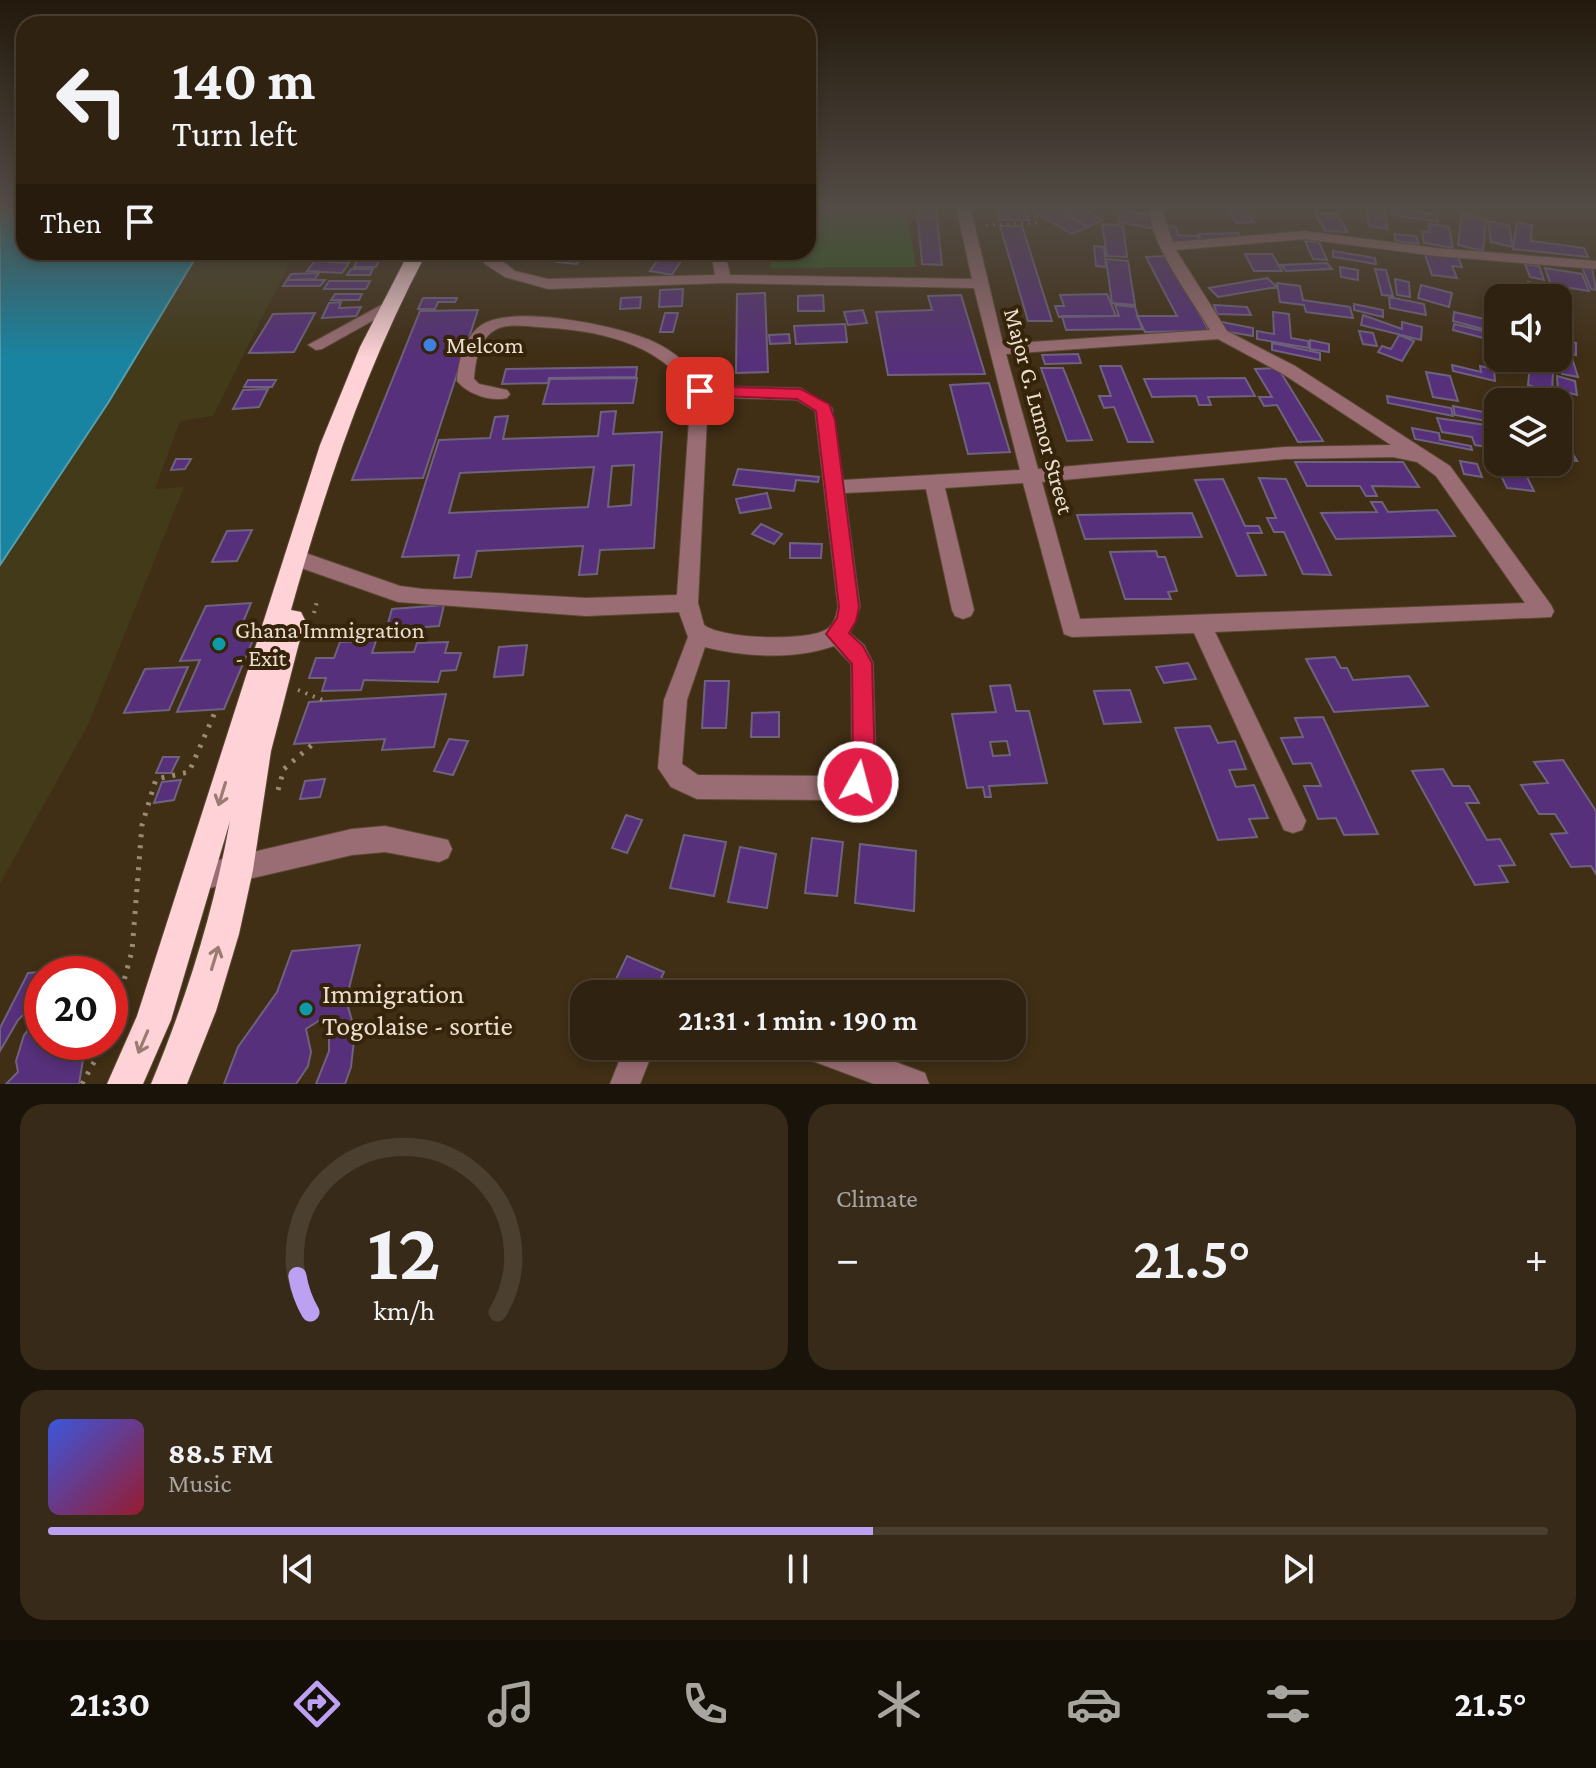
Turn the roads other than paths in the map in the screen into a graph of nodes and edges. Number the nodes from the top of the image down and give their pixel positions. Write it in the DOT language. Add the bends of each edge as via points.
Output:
graph roads {
  1 [pos="974,257"];
  2 [pos="1173,257"];
  3 [pos="1492,257"];
  4 [pos="413,260"];
  5 [pos="428,260"];
  6 [pos="489,260"];
  7 [pos="719,260"];
  8 [pos="1596,265"];
  9 [pos="723,279"];
  10 [pos="980,284"];
  11 [pos="385,308"];
  12 [pos="1221,334"];
  13 [pos="316,345"];
  14 [pos="998,349"];
  15 [pos="700,391"];
  16 [pos="501,394"];
  17 [pos="1422,456"];
  18 [pos="1032,476"];
  19 [pos="934,481"];
  20 [pos="835,487"];
  21 [pos="301,560"];
  22 [pos="687,603"];
  23 [pos="963,610"];
  24 [pos="1201,624"];
  25 [pos="836,634"];
  26 [pos="700,635"];
  27 [pos="241,717"];
  28 [pos="1293,821"];
  29 [pos="439,849"];
  30 [pos="237,870"];
  31 [pos="197,878"];
  32 [pos="634,1060"];
  33 [pos="850,1060"];
  34 [pos="125,1084"];
  35 [pos="169,1084"];
  36 [pos="625,1084"];
  37 [pos="914,1084"];
  1 -- 10 [label="street, Major G. Lumor Street"];
  2 -- 12 [label="street"];
  3 -- 8 [label="street"];
  4 -- 11 [label="highway"];
  5 -- 21 [label="highway" via="392,322"];
  6 -- 9 [label="street" via="510,274 548,284"];
  7 -- 9 [label="street"];
  9 -- 10 [label="street"];
  10 -- 14 [label="street, Major G. Lumor Street"];
  11 -- 13 [label="street"];
  11 -- 21 [label="highway" via="353,383"];
  12 -- 14 [label="street"];
  12 -- 17 [label="street" via="1289,370"];
  14 -- 18 [label="street, Major G. Lumor Street"];
  15 -- 16 [label="street" via="683,367 611,331 559,322 507,322 482,331 465,370 465,381 474,388"];
  15 -- 20 [label="street" via="783,392 813,399 827,420"];
  15 -- 22 [label="street"];
  17 -- 18 [label="street" via="1393,451 1285,453"];
  17 -- 24 [label="street" via="1443,471 1543,611"];
  18 -- 19 [label="street"];
  18 -- 24 [label="street, Major G. Lumor Street" via="1072,628"];
  19 -- 20 [label="street"];
  19 -- 23 [label="street"];
  20 -- 25 [label="street" via="849,607"];
  21 -- 22 [label="street" via="398,594 423,597 586,607"];
  21 -- 27 [label="highway"];
  22 -- 26 [label="street"];
  24 -- 28 [label="street"];
  25 -- 26 [label="street" via="822,642 794,644 719,642"];
  25 -- 26 [label="street" via="862,663 864,765 858,782 837,788 697,787 670,768 673,701"];
  27 -- 30 [label="highway"];
  27 -- 31 [label="highway, one-way"];
  29 -- 30 [label="street" via="385,839 352,842"];
  30 -- 31 [label="street"];
  35 -- 30 [label="highway, one-way" via="199,1011"];
  31 -- 34 [label="highway, one-way" via="153,1020"];
  32 -- 36 [label="street"];
  33 -- 37 [label="street"];
}
